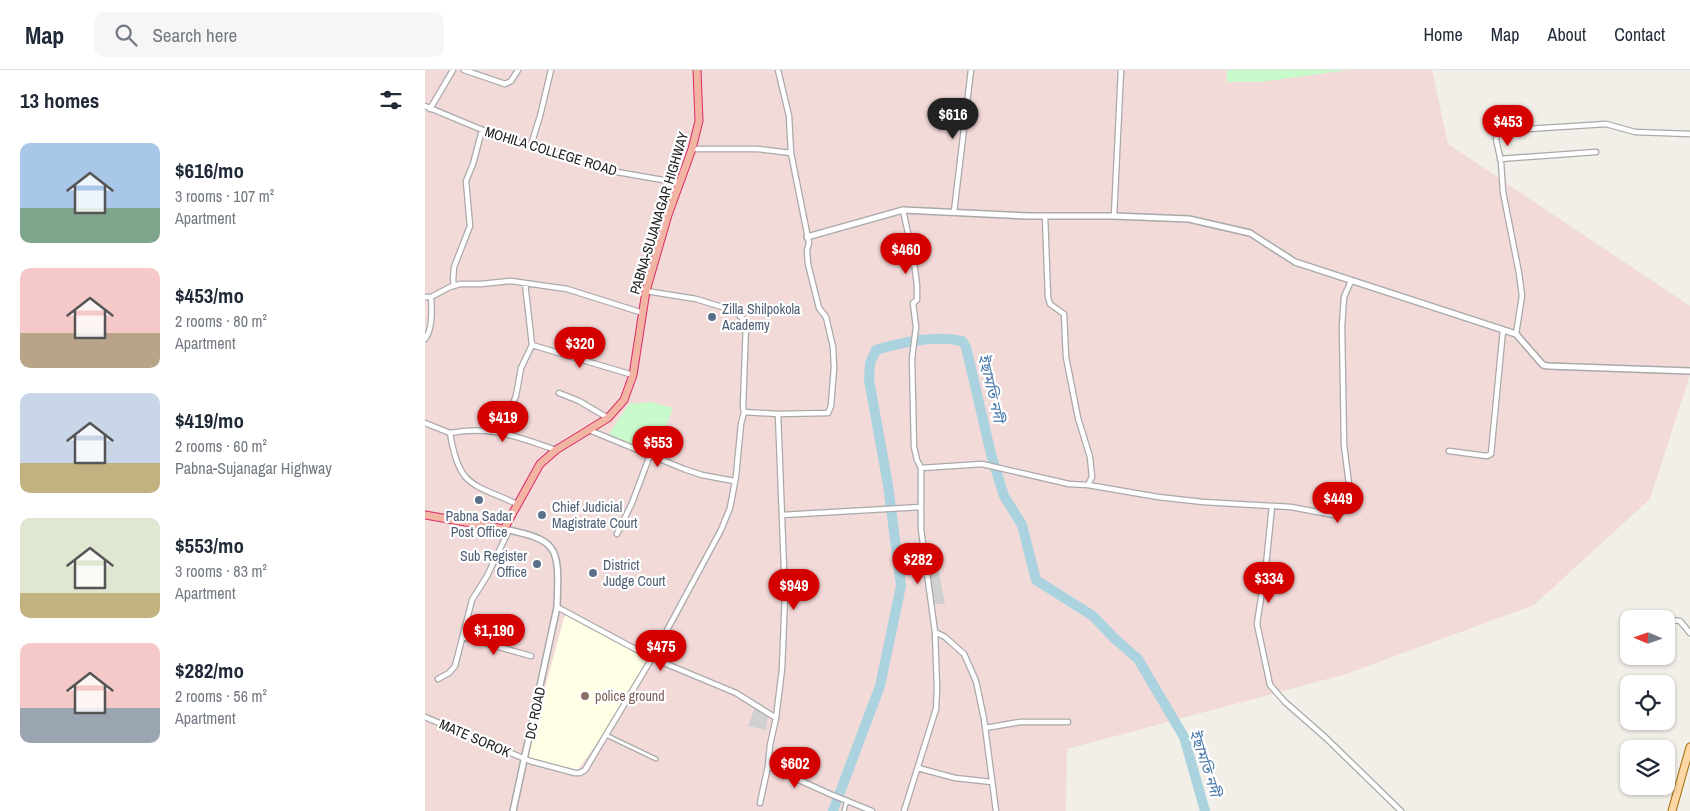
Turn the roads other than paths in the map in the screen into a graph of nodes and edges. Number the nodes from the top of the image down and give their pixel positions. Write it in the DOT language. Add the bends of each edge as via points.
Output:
graph roads {
  1 [pos="453,70"];
  2 [pos="464,70"];
  3 [pos="518,70"];
  4 [pos="549,70"];
  5 [pos="697,70"];
  6 [pos="778,70"];
  7 [pos="971,70"];
  8 [pos="1121,70"];
  9 [pos="425,106"];
  10 [pos="430,109"];
  11 [pos="482,130"];
  12 [pos="1690,134"];
  13 [pos="531,145"];
  14 [pos="692,149"];
  15 [pos="1596,152"];
  16 [pos="791,153"];
  17 [pos="1500,160"];
  18 [pos="680,183"];
  19 [pos="903,210"];
  20 [pos="954,212"];
  21 [pos="1045,216"];
  22 [pos="1114,216"];
  23 [pos="807,237"];
  24 [pos="1351,280"];
  25 [pos="525,283"];
  26 [pos="454,286"];
  27 [pos="647,291"];
  28 [pos="425,297"];
  29 [pos="431,297"];
  30 [pos="643,313"];
  31 [pos="1503,330"];
  32 [pos="1516,334"];
  33 [pos="425,339"];
  34 [pos="532,345"];
  35 [pos="1690,371"];
  36 [pos="633,375"];
  37 [pos="559,393"];
  38 [pos="744,412"];
  39 [pos="778,414"];
  40 [pos="608,418"];
  41 [pos="425,423"];
  42 [pos="589,430"];
  43 [pos="501,432"];
  44 [pos="450,433"];
  45 [pos="556,450"];
  46 [pos="1449,451"];
  47 [pos="650,454"];
  48 [pos="921,468"];
  49 [pos="734,481"];
  50 [pos="1088,485"];
  51 [pos="517,504"];
  52 [pos="1272,506"];
  53 [pos="921,507"];
  54 [pos="425,515"];
  55 [pos="783,515"];
  56 [pos="507,530"];
  57 [pos="617,534"];
  58 [pos="557,607"];
  59 [pos="1675,620"];
  60 [pos="935,632"];
  61 [pos="1690,633"];
  62 [pos="463,636"];
  63 [pos="531,656"];
  64 [pos="652,658"];
  65 [pos="438,679"];
  66 [pos="425,717"];
  67 [pos="776,718"];
  68 [pos="1068,722"];
  69 [pos="985,728"];
  70 [pos="607,735"];
  71 [pos="1690,747"];
  72 [pos="656,759"];
  73 [pos="527,760"];
  74 [pos="768,766"];
  75 [pos="918,768"];
  76 [pos="992,782"];
  77 [pos="847,800"];
  78 [pos="760,803"];
  79 [pos="513,811"];
  80 [pos="843,811"];
  81 [pos="872,811"];
  82 [pos="904,811"];
  83 [pos="996,811"];
  84 [pos="1401,811"];
  85 [pos="1672,811"];
  1 -- 10 [label="street"];
  2 -- 3 [label="street" via="505,84"];
  4 -- 13 [label="street"];
  5 -- 14 [label="highway, PABNA-SUJANAGAR HIGHWAY" via="699,121"];
  6 -- 16 [label="street" via="789,116"];
  7 -- 20 [label="street"];
  8 -- 22 [label="street"];
  9 -- 10 [label="street, MOHILA COLLEGE ROAD"];
  10 -- 11 [label="street, MOHILA COLLEGE ROAD"];
  11 -- 13 [label="street, MOHILA COLLEGE ROAD"];
  11 -- 26 [label="street" via="466,181 470,226 454,267"];
  12 -- 17 [label="street" via="1635,132 1606,124 1502,130 1497,134"];
  13 -- 18 [label="street, MOHILA COLLEGE ROAD" via="617,172"];
  14 -- 16 [label="street" via="758,149"];
  14 -- 18 [label="highway, PABNA-SUJANAGAR HIGHWAY"];
  15 -- 17 [label="street"];
  16 -- 23 [label="street"];
  17 -- 32 [label="street" via="1521,289"];
  18 -- 27 [label="highway, PABNA-SUJANAGAR HIGHWAY"];
  19 -- 20 [label="street"];
  19 -- 23 [label="street"];
  19 -- 48 [label="street" via="917,286 917,300 913,303 916,327 912,359 914,447"];
  20 -- 21 [label="street"];
  21 -- 22 [label="street"];
  21 -- 50 [label="street" via="1048,297 1050,304 1064,314 1066,357 1078,418 1090,457 1092,477"];
  22 -- 24 [label="street" via="1189,219 1251,233 1295,262"];
  23 -- 39 [label="street" via="808,264 833,347 831,406 828,413"];
  24 -- 31 [label="street"];
  24 -- 52 [label="street" via="1344,297 1342,326 1350,504 1340,514 1334,515"];
  25 -- 26 [label="street" via="511,280"];
  25 -- 30 [label="street" via="567,289"];
  25 -- 34 [label="street"];
  26 -- 29 [label="street"];
  27 -- 30 [label="highway, PABNA-SUJANAGAR HIGHWAY"];
  27 -- 38 [label="street" via="696,299 735,311 742,318 747,332"];
  28 -- 29 [label="street"];
  29 -- 33 [label="street" via="429,334"];
  30 -- 36 [label="highway, PABNA-SUJANAGAR HIGHWAY"];
  31 -- 32 [label="street"];
  31 -- 46 [label="street" via="1491,454"];
  32 -- 35 [label="street" via="1548,366"];
  34 -- 36 [label="street"];
  34 -- 43 [label="street" via="521,368 515,396"];
  36 -- 40 [label="highway, PABNA-SUJANAGAR HIGHWAY" via="624,400"];
  37 -- 40 [label="street"];
  38 -- 39 [label="street"];
  38 -- 49 [label="street"];
  39 -- 55 [label="street"];
  40 -- 42 [label="highway, PABNA-SUJANAGAR HIGHWAY"];
  41 -- 44 [label="street"];
  42 -- 45 [label="highway, PABNA-SUJANAGAR HIGHWAY"];
  42 -- 47 [label="street"];
  43 -- 44 [label="street" via="468,429"];
  43 -- 45 [label="street"];
  44 -- 51 [label="street" via="460,472 472,484"];
  45 -- 51 [label="highway, PABNA-SUJANAGAR HIGHWAY" via="540,464"];
  47 -- 49 [label="street" via="702,475"];
  47 -- 57 [label="street"];
  48 -- 50 [label="street" via="982,464 1069,484"];
  48 -- 53 [label="street"];
  49 -- 64 [label="street" via="730,508 721,530"];
  50 -- 52 [label="street" via="1158,497"];
  51 -- 56 [label="highway, PABNA-SUJANAGAR HIGHWAY"];
  52 -- 84 [label="street" via="1257,624 1270,685"];
  53 -- 55 [label="street"];
  53 -- 60 [label="street" via="924,560"];
  54 -- 56 [label="highway"];
  55 -- 67 [label="street" via="784,612"];
  56 -- 58 [label="street, DC ROAD" via="524,533 551,547 557,573"];
  56 -- 62 [label="street" via="487,576 472,600"];
  58 -- 64 [label="street"];
  58 -- 73 [label="street, DC ROAD"];
  59 -- 61 [label="street" via="1680,620"];
  60 -- 69 [label="street" via="964,654 976,681"];
  60 -- 75 [label="street" via="936,709"];
  62 -- 63 [label="street"];
  62 -- 65 [label="street" via="455,666"];
  64 -- 67 [label="street" via="736,693"];
  64 -- 70 [label="street"];
  66 -- 73 [label="street, MATE SOROK"];
  67 -- 74 [label="street"];
  68 -- 69 [label="street" via="1020,722"];
  69 -- 76 [label="street"];
  70 -- 72 [label="street"];
  70 -- 73 [label="street, MATE SOROK" via="580,773"];
  71 -- 85 [label="main road"];
  73 -- 79 [label="street, DC ROAD"];
  74 -- 77 [label="street"];
  74 -- 78 [label="street"];
  75 -- 76 [label="street" via="955,778"];
  75 -- 82 [label="street"];
  76 -- 83 [label="street"];
  77 -- 80 [label="street"];
  77 -- 81 [label="street"];
}
